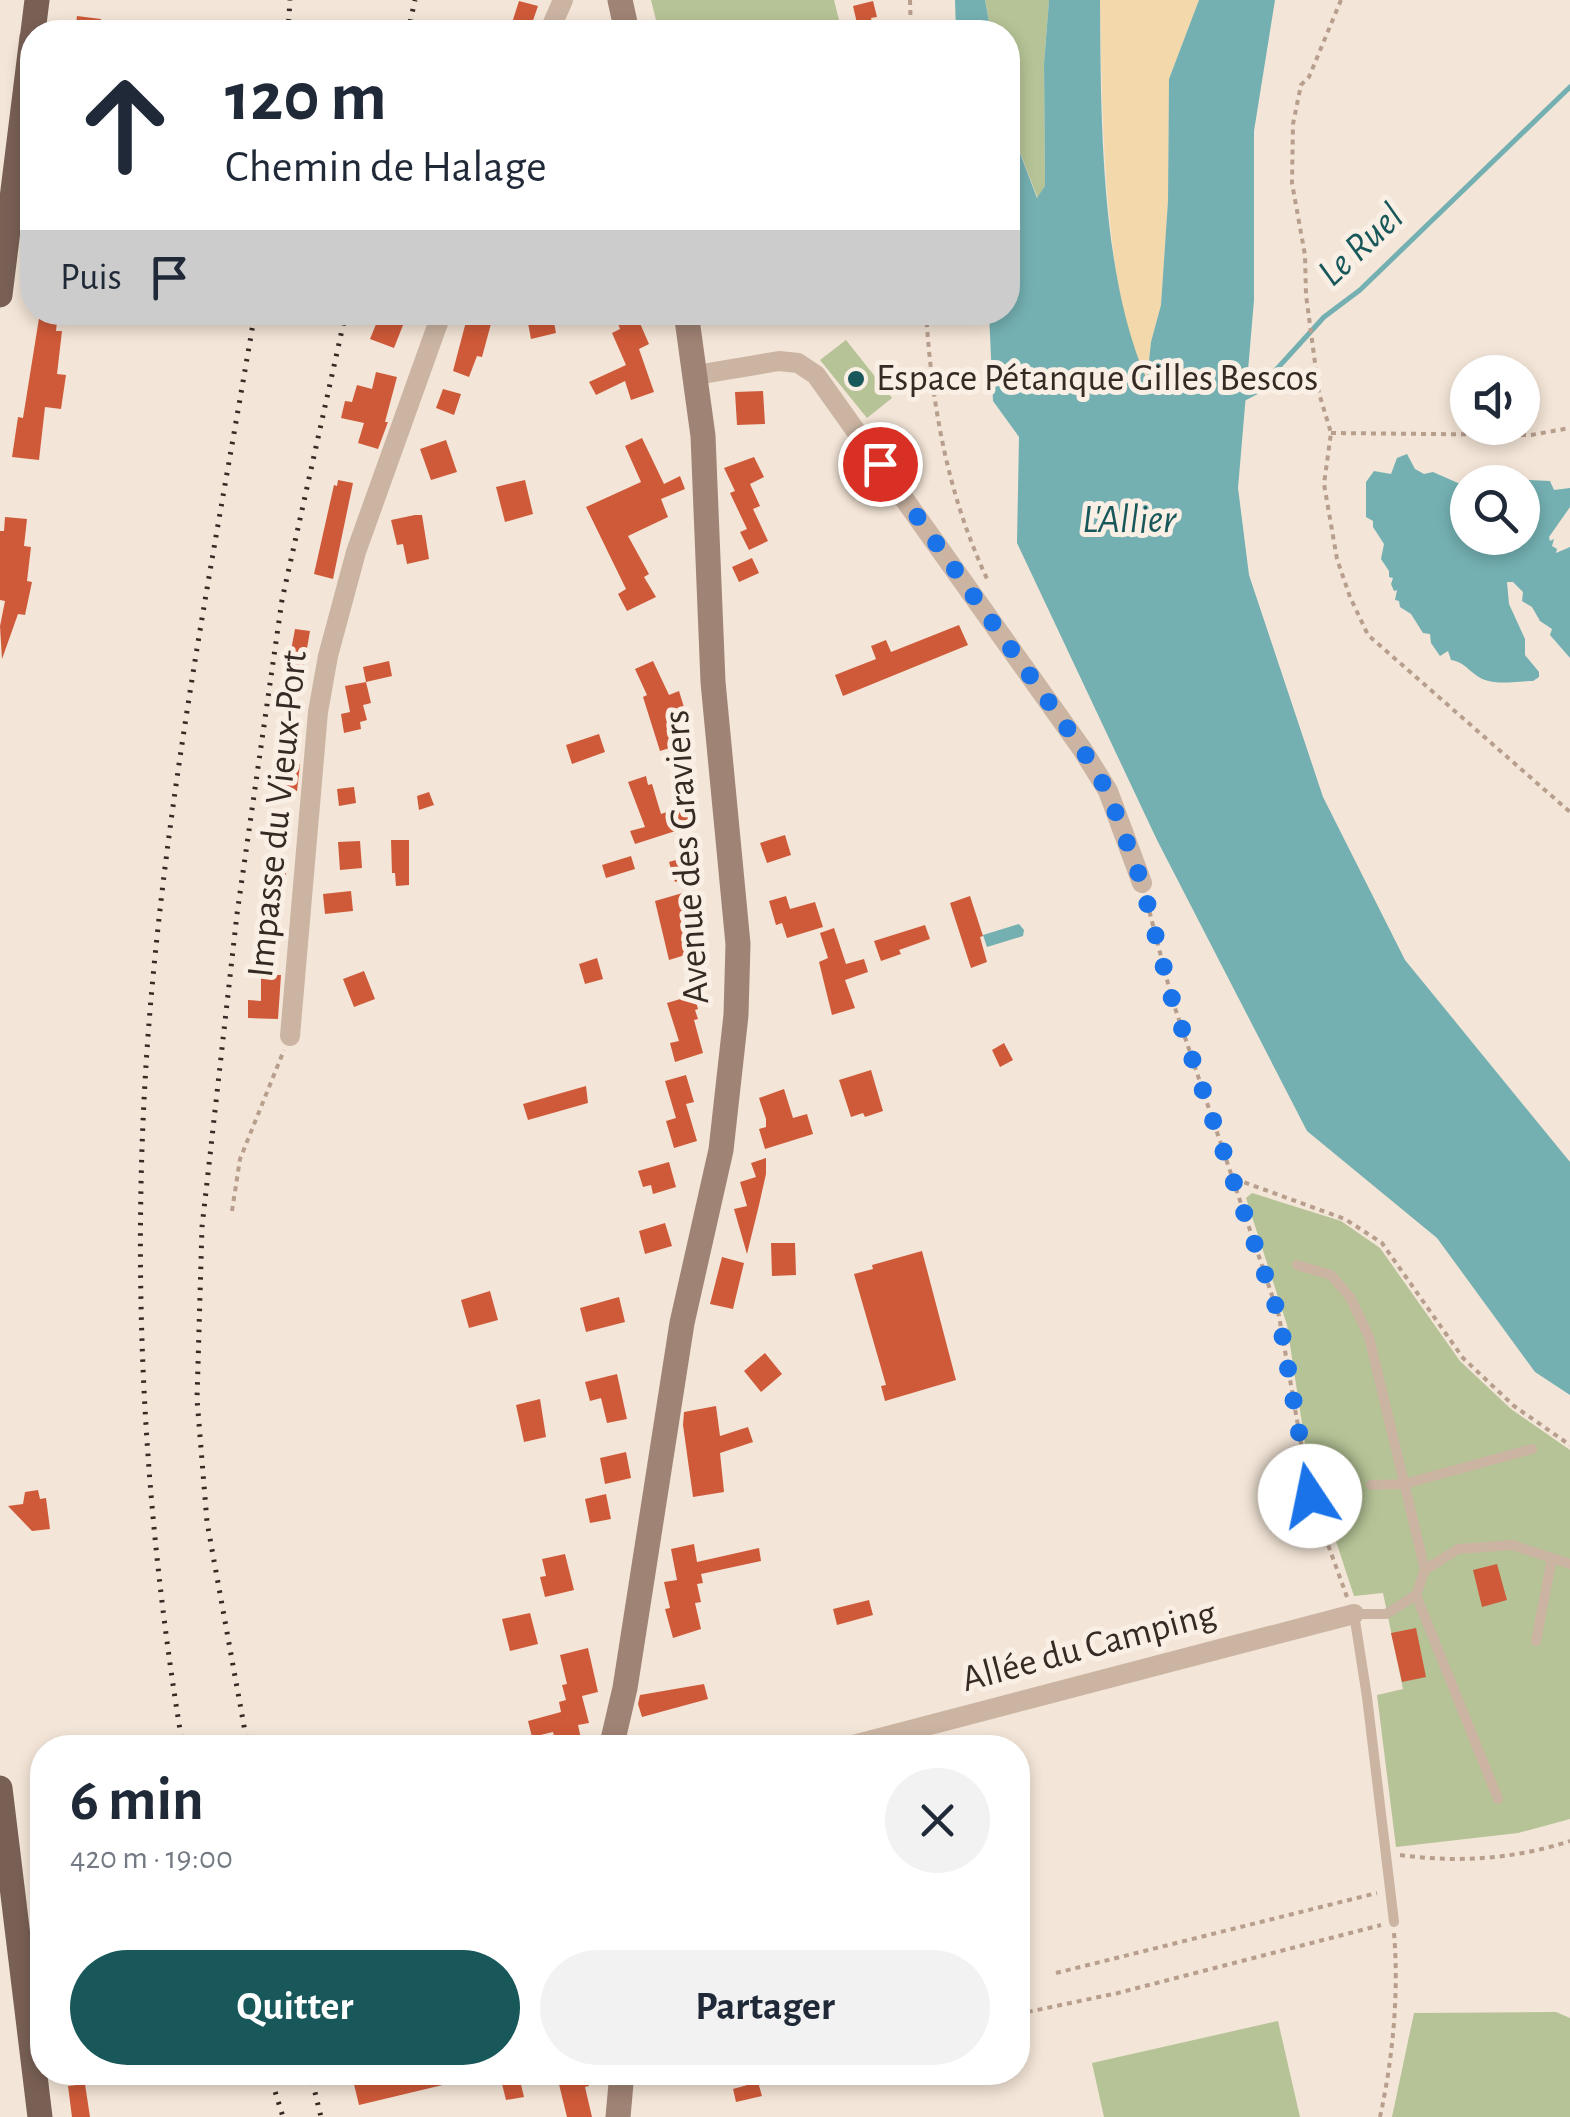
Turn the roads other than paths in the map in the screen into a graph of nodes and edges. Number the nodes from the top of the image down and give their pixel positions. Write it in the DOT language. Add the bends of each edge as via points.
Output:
graph roads {
  1 [pos="20,137"];
  2 [pos="0,295"];
  3 [pos="437,325"];
  4 [pos="688,325"];
  5 [pos="696,376"];
  6 [pos="1142,883"];
  7 [pos="290,1036"];
  8 [pos="1297,1265"];
  9 [pos="1532,1449"];
  10 [pos="1404,1484"];
  11 [pos="1372,1485"];
  12 [pos="1552,1558"];
  13 [pos="1570,1564"];
  14 [pos="1425,1570"];
  15 [pos="1416,1595"];
  16 [pos="1354,1614"];
  17 [pos="1536,1641"];
  18 [pos="624,1688"];
  19 [pos="614,1735"];
  20 [pos="624,1735"];
  21 [pos="892,1735"];
  22 [pos="0,1788"];
  23 [pos="1498,1799"];
  24 [pos="1394,1922"];
  25 [pos="30,2035"];
  26 [pos="36,2085"];
  27 [pos="621,2085"];
  28 [pos="40,2117"];
  29 [pos="618,2117"];
  1 -- 2 [label="main road"];
  3 -- 7 [label="street, Impasse du Vieux-Port" via="356,552 328,656"];
  4 -- 5 [label="street, Avenue des Graviers"];
  5 -- 6 [label="street" via="779,360 798,362 816,375 1082,749 1108,792"];
  5 -- 18 [label="street, Avenue des Graviers" via="713,682 738,944 736,1016 721,1150 682,1324"];
  8 -- 10 [label="lane" via="1331,1275 1350,1297 1368,1337"];
  9 -- 10 [label="lane"];
  10 -- 11 [label="lane"];
  10 -- 14 [label="lane"];
  12 -- 13 [label="lane"];
  12 -- 14 [label="lane" via="1512,1546 1458,1549"];
  12 -- 17 [label="lane"];
  14 -- 15 [label="lane"];
  15 -- 16 [label="lane" via="1386,1614"];
  15 -- 23 [label="lane"];
  16 -- 21 [label="street, Allée du Camping"];
  16 -- 24 [label="lane"];
  18 -- 19 [label="street, Avenue des Graviers"];
  18 -- 20 [label="street, Avenue des Graviers"];
  22 -- 25 [label="main road"];
  26 -- 28 [label="main road"];
  27 -- 29 [label="street"];
}
